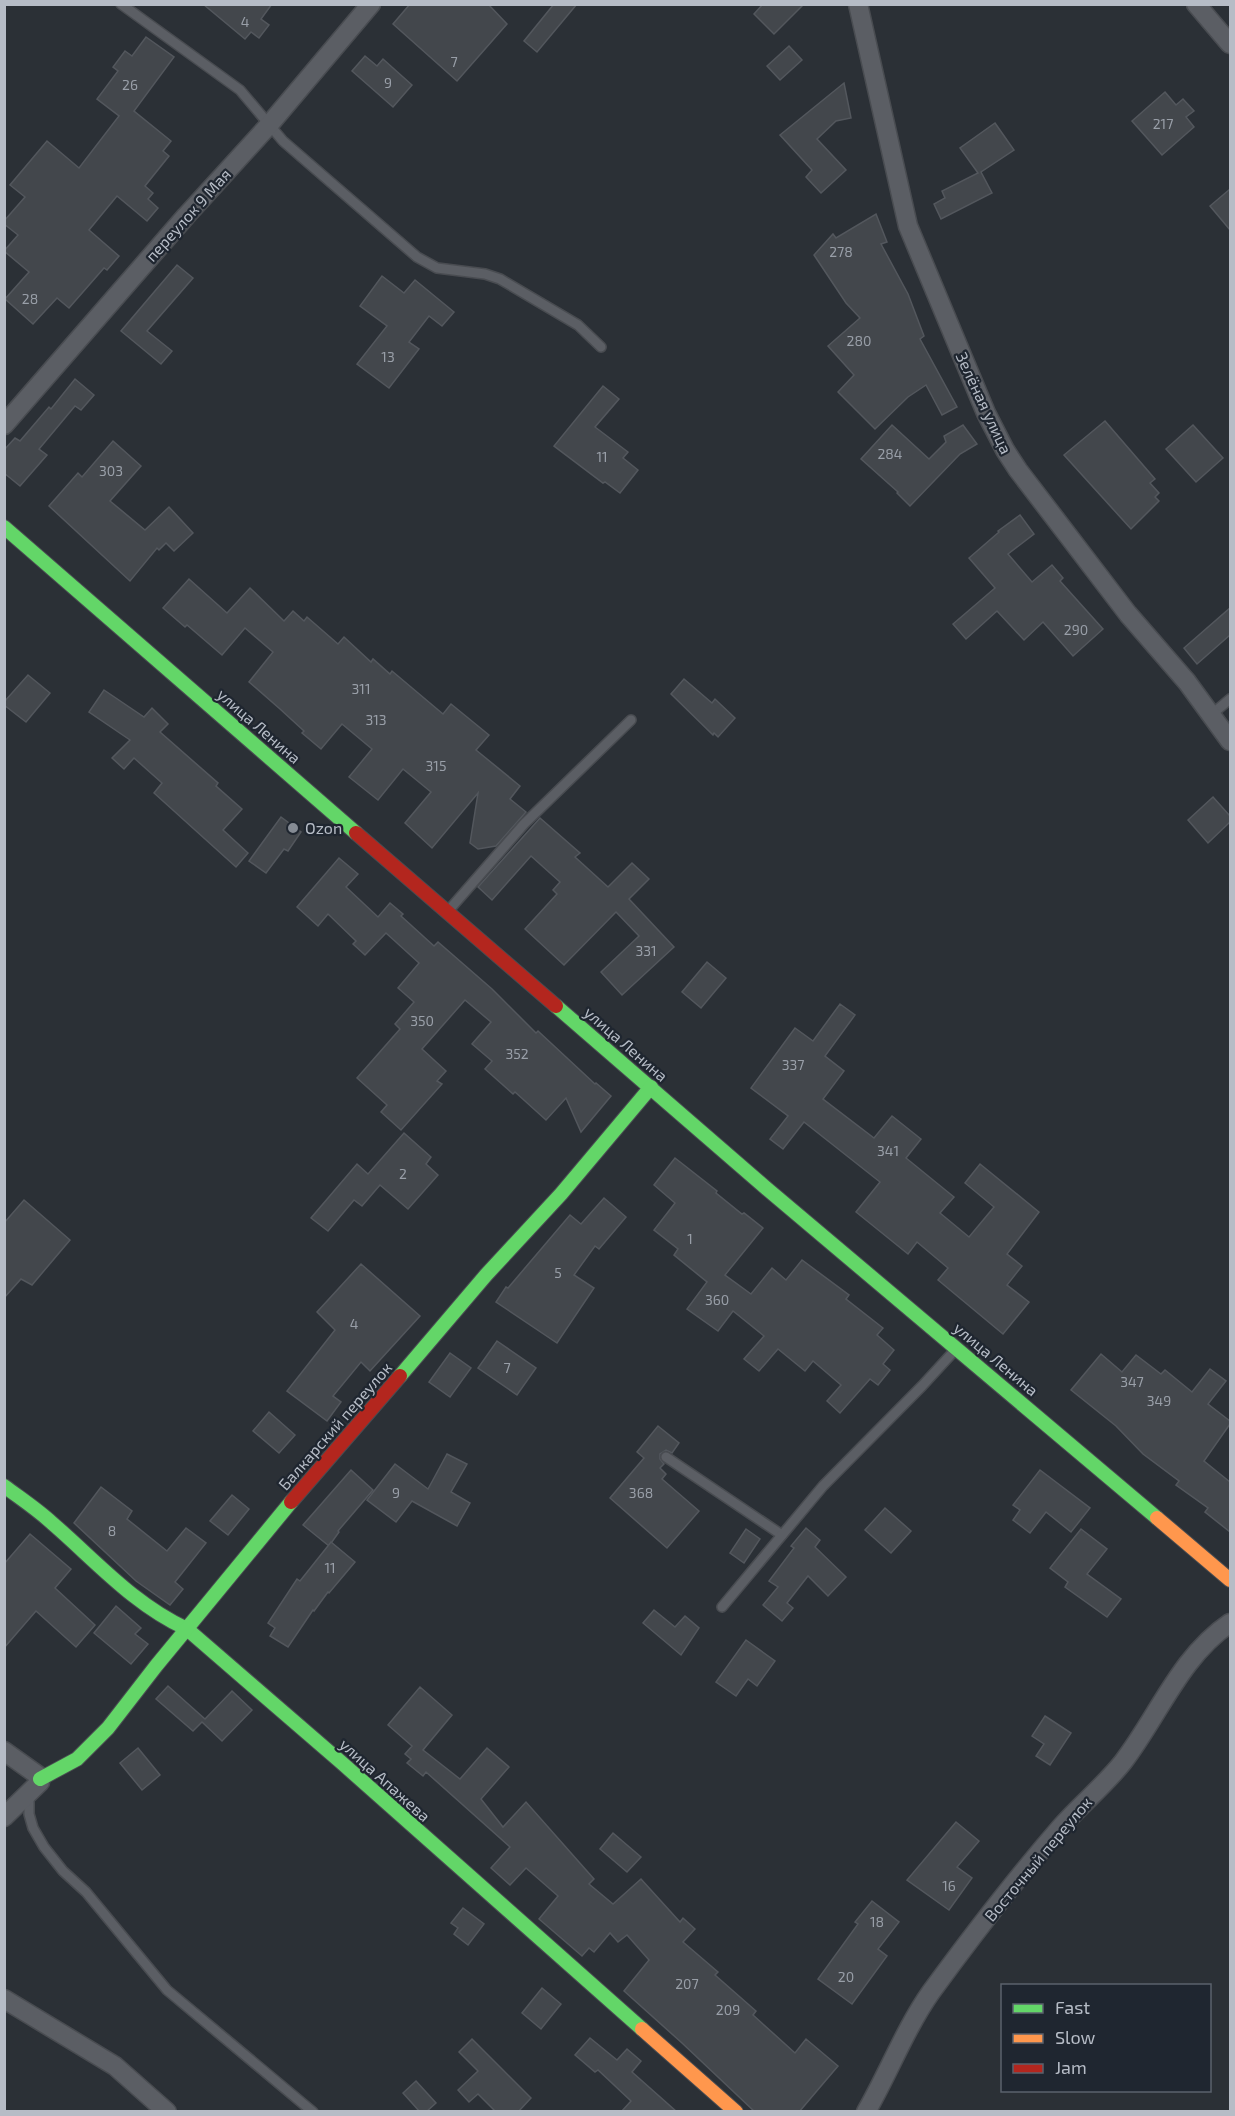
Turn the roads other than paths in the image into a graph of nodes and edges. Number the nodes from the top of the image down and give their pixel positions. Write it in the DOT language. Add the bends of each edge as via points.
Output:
graph roads {
  1 [pos="121,4"];
  2 [pos="371,4"];
  3 [pos="858,4"];
  4 [pos="1196,4"];
  5 [pos="1230,44"];
  6 [pos="269,125"];
  7 [pos="601,347"];
  8 [pos="4,425"];
  9 [pos="4,527"];
  10 [pos="1230,699"];
  11 [pos="1212,715"];
  12 [pos="631,720"];
  13 [pos="1230,741"];
  14 [pos="448,912"];
  15 [pos="651,1087"];
  16 [pos="957,1348"];
  17 [pos="666,1457"];
  18 [pos="4,1486"];
  19 [pos="782,1535"];
  20 [pos="1230,1580"];
  21 [pos="722,1607"];
  22 [pos="1230,1623"];
  23 [pos="187,1629"];
  24 [pos="4,1751"];
  25 [pos="35,1786"];
  26 [pos="4,1817"];
  27 [pos="4,1999"];
  28 [pos="167,2112"];
  29 [pos="313,2112"];
  30 [pos="735,2112"];
  31 [pos="866,2112"];
  1 -- 6 [label="lane" via="240,90"];
  2 -- 6 [label="street, переулок 9 Мая"];
  3 -- 11 [label="street, Зелёная улица" via="905,216 986,412 1018,470 1128,614"];
  4 -- 5 [label="street"];
  6 -- 7 [label="lane" via="417,257 437,268 485,274 510,284 578,325"];
  6 -- 8 [label="street, переулок 9 Мая"];
  9 -- 14 [label="street, улица Ленина"];
  10 -- 11 [label="lane"];
  11 -- 13 [label="street, Зелёная улица"];
  12 -- 14 [label="lane" via="524,824"];
  14 -- 15 [label="street, улица Ленина"];
  15 -- 16 [label="street, улица Ленина"];
  15 -- 23 [label="street, Балкарский переулок" via="280,1515"];
  16 -- 19 [label="lane" via="823,1486"];
  16 -- 20 [label="street, улица Ленина"];
  17 -- 19 [label="lane"];
  18 -- 23 [label="street, улица Апажева" via="53,1523 147,1609"];
  19 -- 21 [label="lane"];
  22 -- 31 [label="street, Восточный переулок" via="1191,1659 1125,1759 1055,1834 955,1960 914,2019"];
  23 -- 25 [label="street, Балкарский переулок" via="92,1746"];
  23 -- 30 [label="street, улица Апажева"];
  24 -- 25 [label="street" via="39,1776"];
  25 -- 26 [label="street"];
  25 -- 29 [label="lane" via="28,1814 44,1846 63,1871 93,1900 167,1990"];
  27 -- 28 [label="street" via="115,2066"];
}
